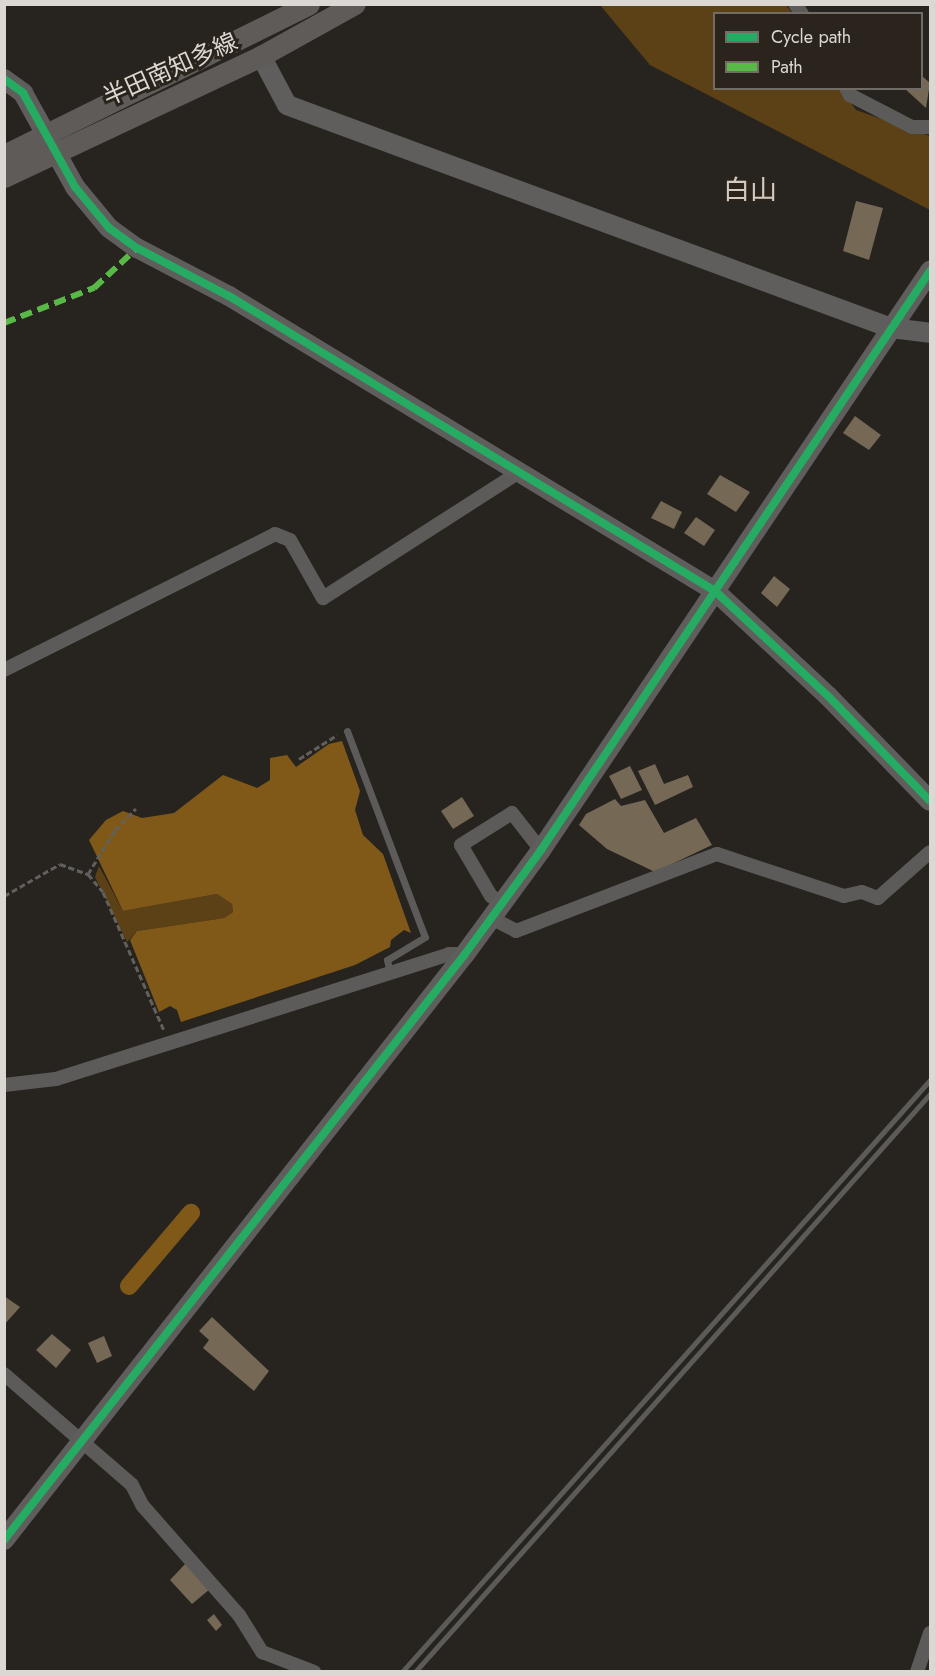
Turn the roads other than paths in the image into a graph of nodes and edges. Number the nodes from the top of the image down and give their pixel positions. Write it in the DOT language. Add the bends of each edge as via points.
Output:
graph roads {
  1 [pos="309,4"];
  2 [pos="355,4"];
  3 [pos="261,56"];
  4 [pos="4,80"];
  5 [pos="847,90"];
  6 [pos="930,127"];
  7 [pos="46,134"];
  8 [pos="57,153"];
  9 [pos="4,155"];
  10 [pos="4,177"];
  11 [pos="930,271"];
  12 [pos="891,328"];
  13 [pos="930,333"];
  14 [pos="518,473"];
  15 [pos="715,591"];
  16 [pos="4,670"];
  17 [pos="347,731"];
  18 [pos="930,801"];
  19 [pos="541,850"];
  20 [pos="930,852"];
  21 [pos="497,911"];
  22 [pos="465,954"];
  23 [pos="390,972"];
  24 [pos="4,1085"];
  25 [pos="4,1374"];
  26 [pos="84,1442"];
  27 [pos="4,1540"];
  28 [pos="930,1633"];
  29 [pos="314,1671"];
  30 [pos="917,1671"];
  1 -- 7 [label="main road, 半田南知多線"];
  2 -- 3 [label="main road, 半田南知多線"];
  3 -- 8 [label="main road, 半田南知多線"];
  3 -- 12 [label="street" via="287,105"];
  4 -- 7 [label="street" via="23,93"];
  5 -- 6 [label="street" via="912,127"];
  7 -- 8 [label="street"];
  7 -- 9 [label="main road, 半田南知多線"];
  8 -- 10 [label="main road, 半田南知多線"];
  8 -- 14 [label="street" via="88,206 137,248 229,296"];
  11 -- 12 [label="street"];
  12 -- 13 [label="street"];
  12 -- 15 [label="street"];
  14 -- 15 [label="street"];
  14 -- 16 [label="street" via="323,598 290,540 275,534"];
  15 -- 18 [label="street" via="828,696"];
  15 -- 19 [label="street"];
  17 -- 23 [label="lane" via="425,938 387,960"];
  19 -- 21 [label="street"];
  19 -- 21 [label="street" via="512,813 461,845"];
  20 -- 21 [label="street" via="878,898 862,892 844,896 717,854 516,931"];
  21 -- 22 [label="street"];
  22 -- 23 [label="street" via="448,954"];
  22 -- 26 [label="street"];
  23 -- 24 [label="street" via="56,1079"];
  25 -- 26 [label="street"];
  26 -- 27 [label="street"];
  26 -- 29 [label="street" via="132,1485 141,1505 239,1615 262,1652"];
  28 -- 30 [label="street"];
}
